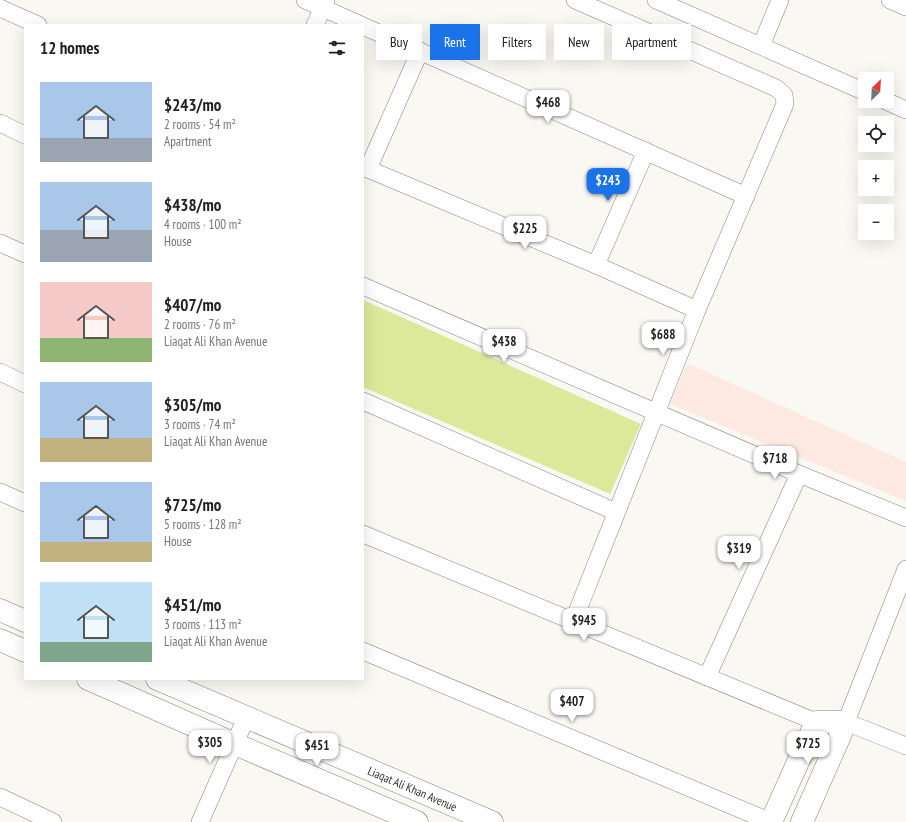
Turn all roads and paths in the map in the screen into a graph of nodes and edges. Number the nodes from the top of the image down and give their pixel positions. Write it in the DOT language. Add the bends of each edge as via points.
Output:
graph roads {
  1 [pos="305,0"];
  2 [pos="575,0"];
  3 [pos="656,0"];
  4 [pos="780,0"];
  5 [pos="890,0"];
  6 [pos="324,4"];
  7 [pos="906,7"];
  8 [pos="0,8"];
  9 [pos="36,24"];
  10 [pos="315,24"];
  11 [pos="360,24"];
  12 [pos="364,26"];
  13 [pos="376,31"];
  14 [pos="760,46"];
  15 [pos="422,52"];
  16 [pos="416,60"];
  17 [pos="858,89"];
  18 [pos="894,105"];
  19 [pos="906,110"];
  20 [pos="0,123"];
  21 [pos="24,135"];
  22 [pos="646,151"];
  23 [pos="365,168"];
  24 [pos="746,196"];
  25 [pos="0,243"];
  26 [pos="24,254"];
  27 [pos="596,265"];
  28 [pos="364,286"];
  29 [pos="697,310"];
  30 [pos="0,372"];
  31 [pos="24,384"];
  32 [pos="364,401"];
  33 [pos="657,412"];
  34 [pos="799,474"];
  35 [pos="0,492"];
  36 [pos="24,503"];
  37 [pos="616,512"];
  38 [pos="906,518"];
  39 [pos="364,534"];
  40 [pos="906,569"];
  41 [pos="0,610"];
  42 [pos="24,621"];
  43 [pos="573,622"];
  44 [pos="0,640"];
  45 [pos="24,651"];
  46 [pos="364,651"];
  47 [pos="706,677"];
  48 [pos="90,680"];
  49 [pos="159,680"];
  50 [pos="246,718"];
  51 [pos="816,722"];
  52 [pos="846,722"];
  53 [pos="235,744"];
  54 [pos="906,746"];
  55 [pos="0,798"];
  56 [pos="53,822"];
  57 [pos="200,822"];
  58 [pos="417,822"];
  59 [pos="492,822"];
  60 [pos="771,822"];
  61 [pos="802,822"];
  1 -- 6 [label="street"];
  2 -- 24 [label="street" via="776,88 784,95 785,104"];
  3 -- 14 [label="street"];
  4 -- 14 [label="street"];
  5 -- 7 [label="street"];
  6 -- 10 [label="street"];
  6 -- 11 [label="street"];
  8 -- 9 [label="street"];
  12 -- 13 [label="street"];
  14 -- 17 [label="street"];
  15 -- 22 [label="street"];
  16 -- 23 [label="street"];
  18 -- 19 [label="street"];
  20 -- 21 [label="street"];
  22 -- 24 [label="street"];
  22 -- 27 [label="street"];
  23 -- 27 [label="street"];
  24 -- 29 [label="street"];
  25 -- 26 [label="street"];
  27 -- 29 [label="street"];
  28 -- 33 [label="street"];
  29 -- 33 [label="street"];
  30 -- 31 [label="street"];
  32 -- 37 [label="street"];
  33 -- 34 [label="street"];
  33 -- 37 [label="street"];
  34 -- 38 [label="street"];
  34 -- 47 [label="street"];
  35 -- 36 [label="street"];
  37 -- 43 [label="street"];
  39 -- 43 [label="street"];
  40 -- 52 [label="street"];
  41 -- 42 [label="street"];
  43 -- 47 [label="street"];
  44 -- 45 [label="street"];
  46 -- 60 [label="street"];
  47 -- 51 [label="street"];
  48 -- 53 [label="street"];
  49 -- 50 [label="street, Liaqat Ali Khan Avenue"];
  50 -- 53 [label="street"];
  50 -- 59 [label="street, Liaqat Ali Khan Avenue"];
  51 -- 52 [label="street"];
  51 -- 60 [label="street"];
  52 -- 54 [label="street"];
  52 -- 61 [label="street"];
  53 -- 57 [label="street"];
  53 -- 58 [label="street"];
  55 -- 56 [label="street"];
}
